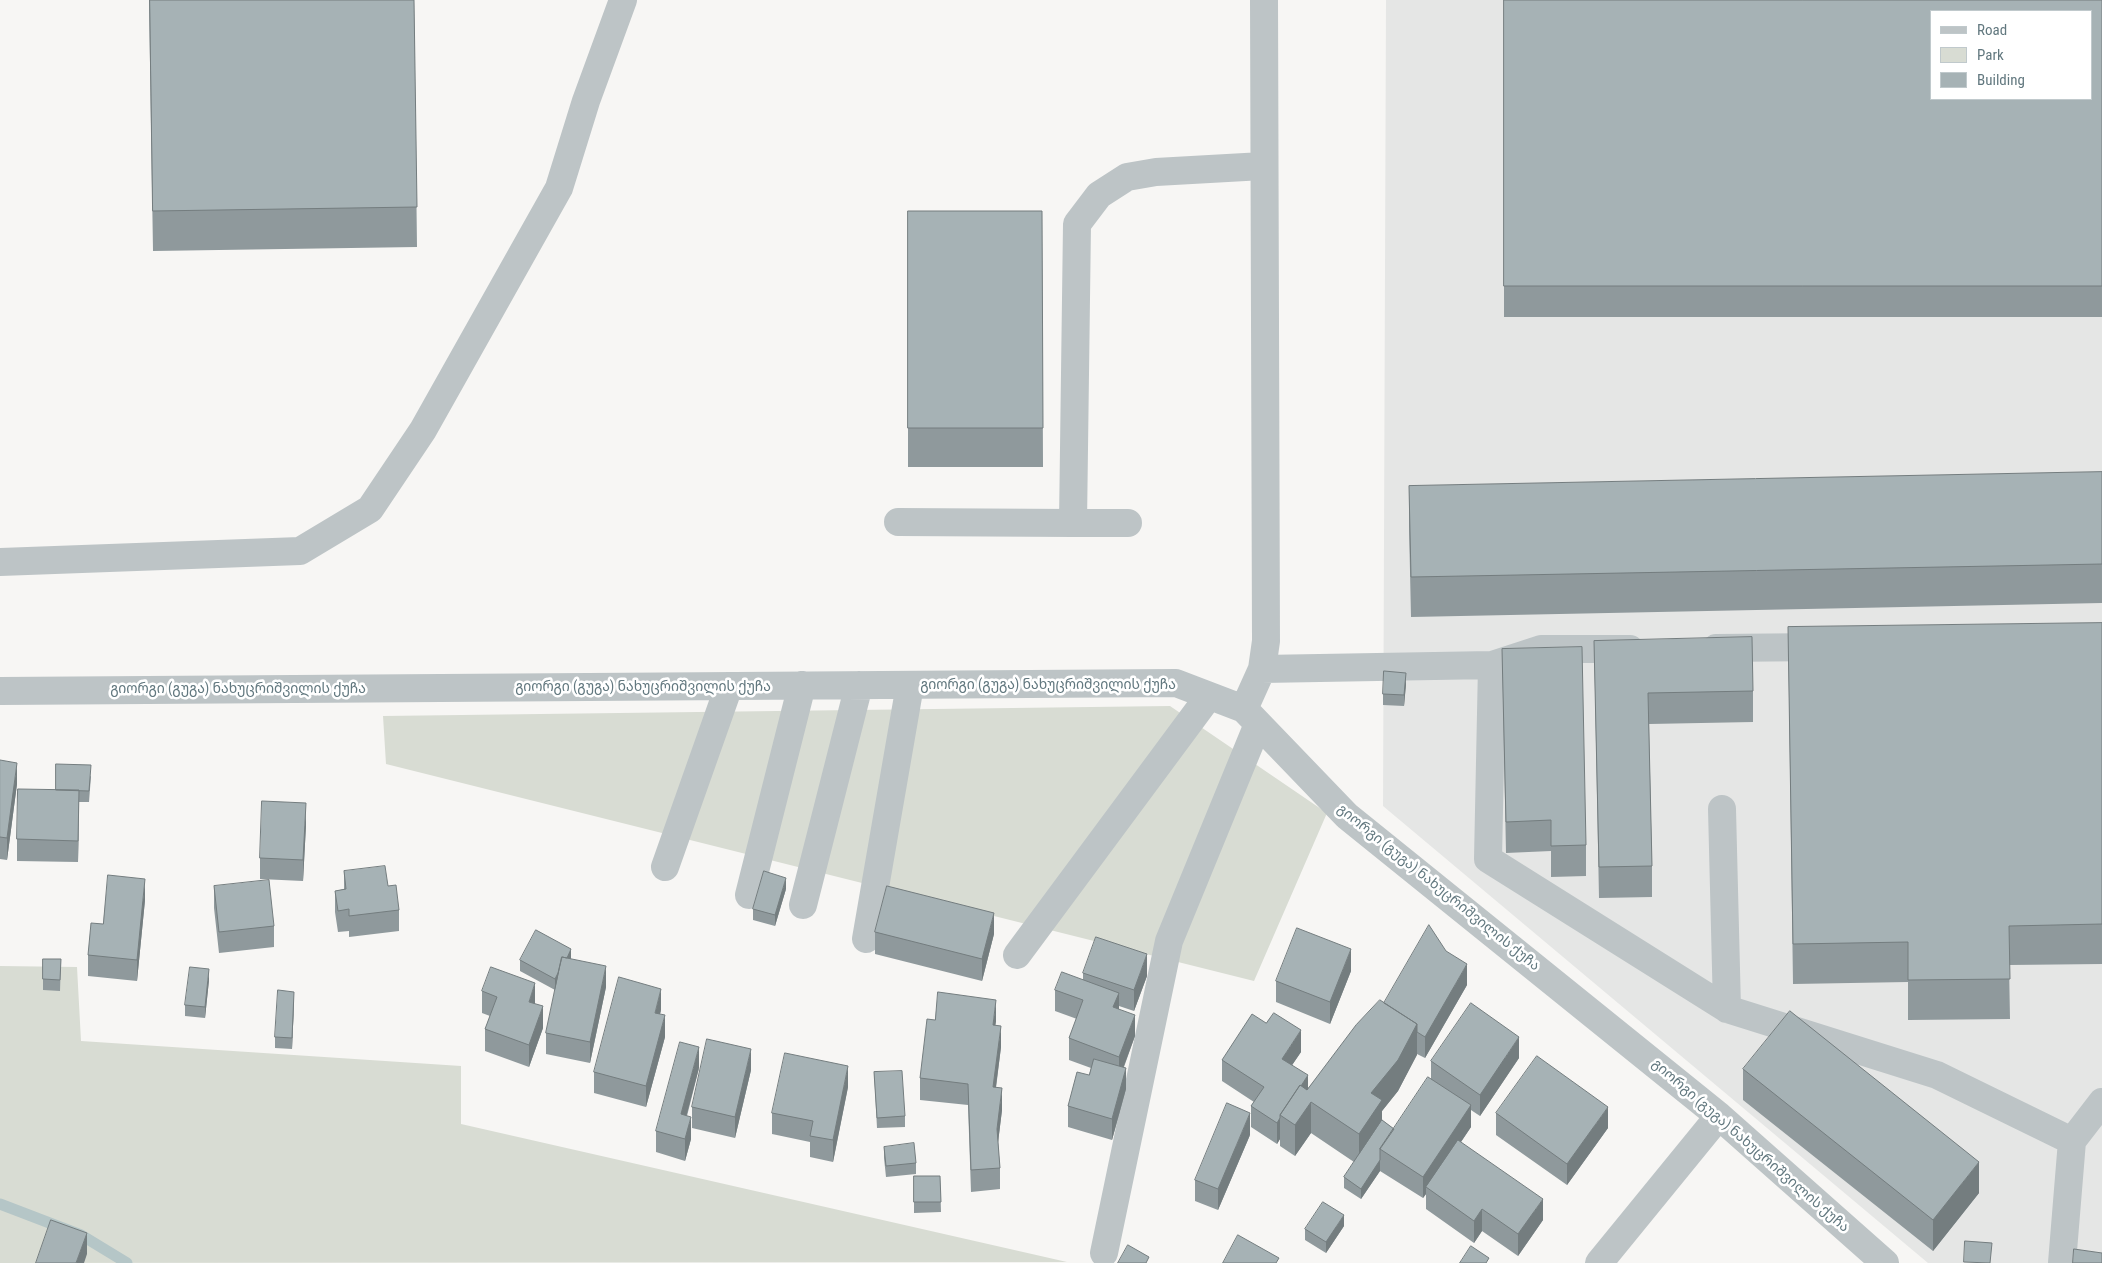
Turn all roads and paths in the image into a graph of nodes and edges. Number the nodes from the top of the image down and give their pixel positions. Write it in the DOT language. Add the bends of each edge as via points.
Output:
graph roads {
  1 [pos="623,0"];
  2 [pos="1264,0"];
  3 [pos="1263,166"];
  4 [pos="898,522"];
  5 [pos="1073,523"];
  6 [pos="1128,523"];
  7 [pos="0,562"];
  8 [pos="1846,647"];
  9 [pos="1659,648"];
  10 [pos="1689,648"];
  11 [pos="1492,665"];
  12 [pos="1262,669"];
  13 [pos="802,685"];
  14 [pos="859,685"];
  15 [pos="910,685"];
  16 [pos="729,686"];
  17 [pos="0,691"];
  18 [pos="1210,696"];
  19 [pos="1251,717"];
  20 [pos="1722,809"];
  21 [pos="666,867"];
  22 [pos="749,895"];
  23 [pos="803,905"];
  24 [pos="866,939"];
  25 [pos="1018,955"];
  26 [pos="1727,1010"];
  27 [pos="2102,1102"];
  28 [pos="1719,1116"];
  29 [pos="2072,1141"];
  30 [pos="1104,1253"];
  31 [pos="1599,1263"];
  32 [pos="1885,1263"];
  33 [pos="2062,1263"];
  1 -- 7 [label="street" via="559,188 423,430 370,509 300,551"];
  2 -- 3 [label="street"];
  3 -- 5 [label="street" via="1156,172 1127,177 1099,195 1077,224"];
  3 -- 12 [label="street" via="1266,641"];
  4 -- 5 [label="street"];
  5 -- 6 [label="street"];
  8 -- 10 [label="street"];
  9 -- 11 [label="street" via="1541,649"];
  11 -- 12 [label="street"];
  11 -- 26 [label="street" via="1488,859"];
  12 -- 19 [label="street"];
  13 -- 14 [label="street, გიორგი (გუგა) ნახუცრიშვილის ქუჩა"];
  13 -- 16 [label="street, გიორგი (გუგა) ნახუცრიშვილის ქუჩა"];
  13 -- 22 [label="street"];
  14 -- 15 [label="street, გიორგი (გუგა) ნახუცრიშვილის ქუჩა"];
  14 -- 23 [label="street"];
  15 -- 18 [label="street, გიორგი (გუგა) ნახუცრიშვილის ქუჩა" via="1176,683"];
  15 -- 24 [label="street"];
  16 -- 17 [label="street, გიორგი (გუგა) ნახუცრიშვილის ქუჩა"];
  16 -- 21 [label="street"];
  18 -- 19 [label="street, გიორგი (გუგა) ნახუცრიშვილის ქუჩა"];
  18 -- 25 [label="street"];
  19 -- 28 [label="street, გიორგი (გუგა) ნახუცრიშვილის ქუჩა" via="1347,816"];
  19 -- 30 [label="street" via="1168,941"];
  20 -- 26 [label="street"];
  26 -- 29 [label="street" via="1937,1075"];
  27 -- 29 [label="street"];
  28 -- 31 [label="street"];
  28 -- 32 [label="street, გიორგი (გუგა) ნახუცრიშვილის ქუჩა"];
  29 -- 33 [label="street"];
}
